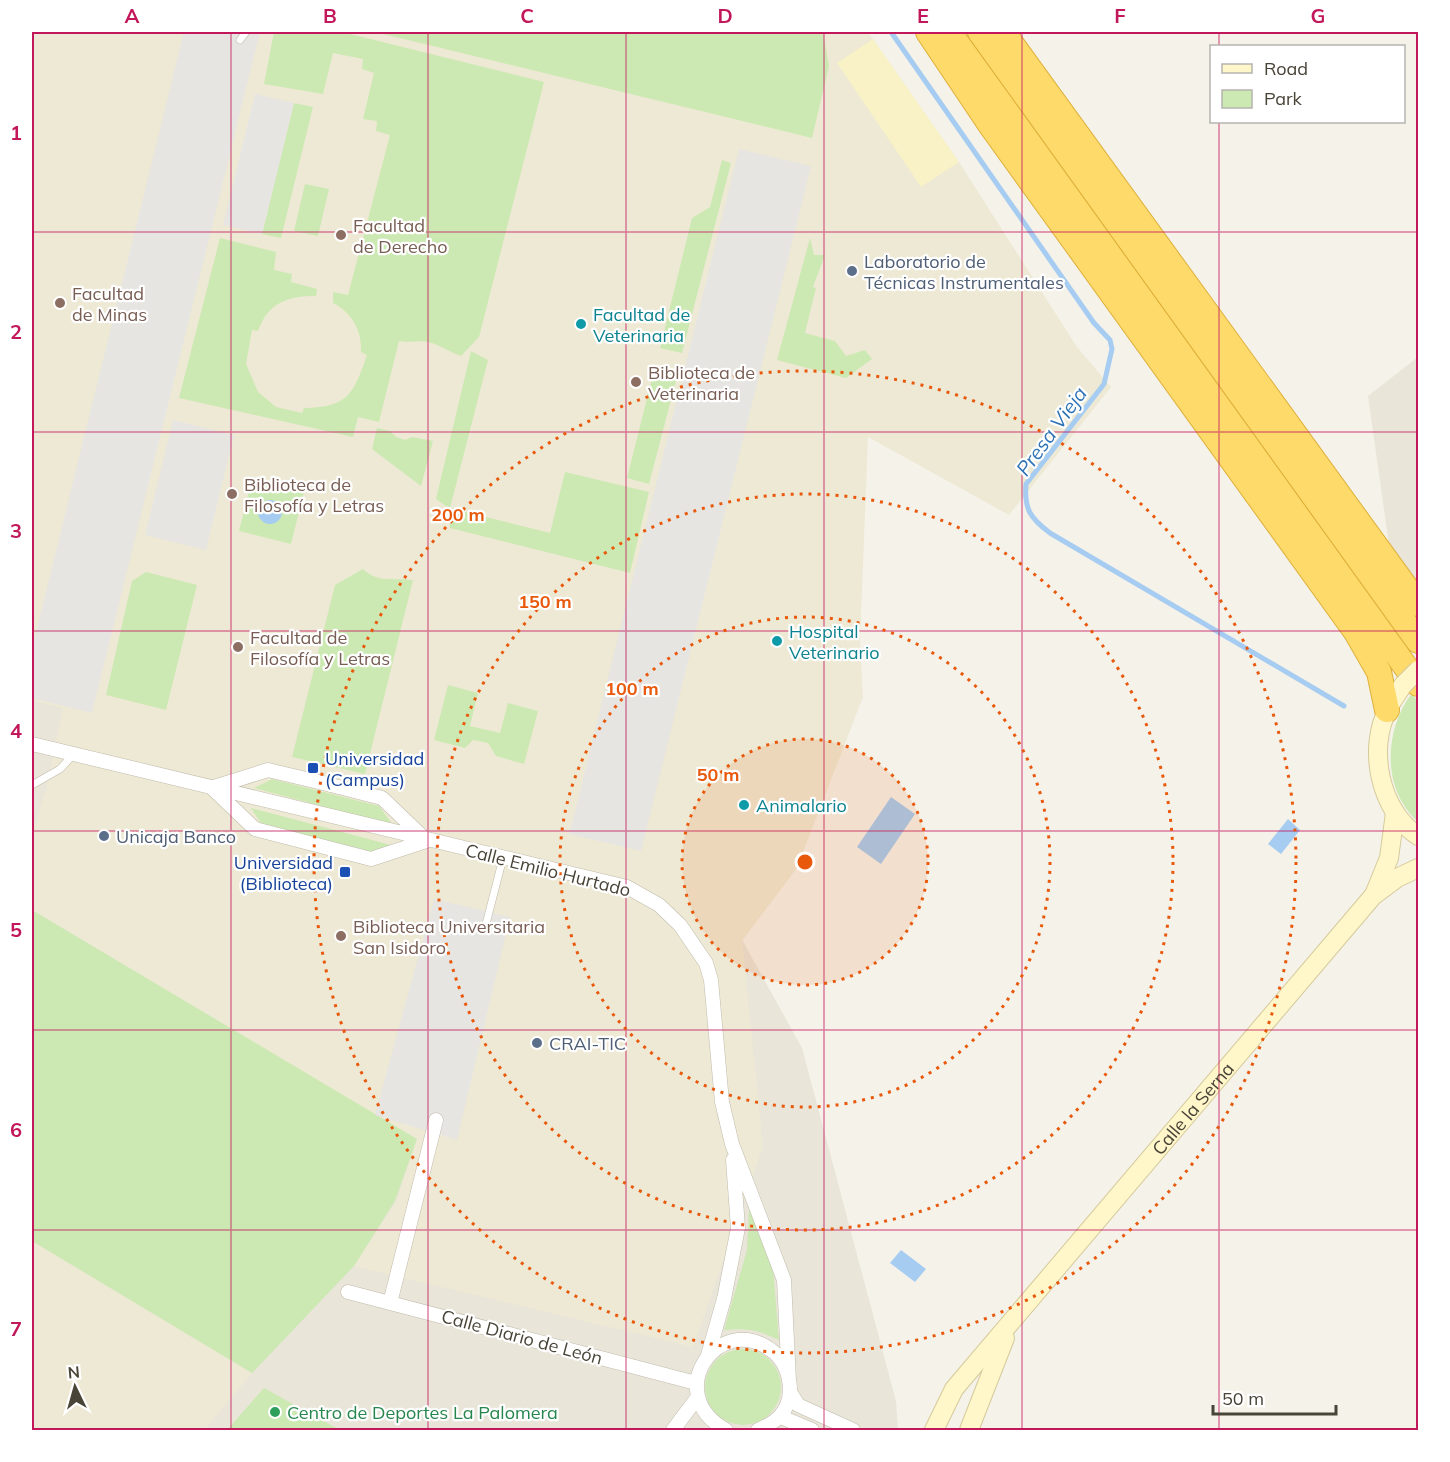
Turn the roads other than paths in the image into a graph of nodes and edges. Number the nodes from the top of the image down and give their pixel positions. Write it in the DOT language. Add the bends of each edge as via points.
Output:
graph roads {
  1 [pos="246,32"];
  2 [pos="928,32"];
  3 [pos="950,32"];
  4 [pos="980,32"];
  5 [pos="1004,32"];
  6 [pos="240,40"];
  7 [pos="1419,604"];
  8 [pos="1419,641"];
  9 [pos="1419,670"];
  10 [pos="1411,685"];
  11 [pos="1387,710"];
  12 [pos="32,744"];
  13 [pos="74,754"];
  14 [pos="32,785"];
  15 [pos="212,787"];
  16 [pos="1395,813"];
  17 [pos="1419,837"];
  18 [pos="427,841"];
  19 [pos="503,858"];
  20 [pos="1419,868"];
  21 [pos="1373,896"];
  22 [pos="486,924"];
  23 [pos="436,1120"];
  24 [pos="732,1144"];
  25 [pos="348,1292"];
  26 [pos="390,1303"];
  27 [pos="1013,1320"];
  28 [pos="708,1355"];
  29 [pos="696,1383"];
  30 [pos="790,1386"];
  31 [pos="697,1398"];
  32 [pos="768,1426"];
  33 [pos="673,1431"];
  34 [pos="726,1431"];
  35 [pos="812,1431"];
  36 [pos="853,1431"];
  37 [pos="934,1431"];
  38 [pos="969,1431"];
  1 -- 6 [label="lane"];
  2 -- 11 [label="highway" via="1024,173 1356,632 1379,672"];
  3 -- 10 [label="highway"];
  4 -- 8 [label="highway"];
  5 -- 7 [label="highway"];
  9 -- 10 [label="street, bridge"];
  10 -- 11 [label="street"];
  11 -- 16 [label="street" via="1378,745 1380,780"];
  12 -- 13 [label="street, Calle Emilio Hurtado"];
  13 -- 14 [label="lane" via="60,769"];
  13 -- 15 [label="street, Calle Emilio Hurtado"];
  15 -- 18 [label="street, Calle Emilio Hurtado"];
  15 -- 18 [label="street" via="268,770 327,784 382,798"];
  15 -- 18 [label="street" via="255,829 371,859"];
  16 -- 17 [label="street"];
  16 -- 21 [label="street, Calle la Serna" via="1389,858"];
  18 -- 19 [label="street, Calle Emilio Hurtado"];
  19 -- 22 [label="lane"];
  19 -- 24 [label="street, Calle Emilio Hurtado" via="627,887 659,905 680,924 697,947 711,980 722,1102"];
  20 -- 21 [label="street, Calle la Serna"];
  21 -- 27 [label="street, Calle la Serna"];
  23 -- 26 [label="street"];
  24 -- 28 [label="street, Calle Emilio Hurtado" via="738,1228"];
  24 -- 30 [label="street, Calle Emilio Hurtado" via="784,1280"];
  25 -- 26 [label="street, Calle Diario de León"];
  26 -- 29 [label="street, Calle Diario de León"];
  27 -- 37 [label="street, Calle la Serna" via="954,1389"];
  27 -- 38 [label="street, Calle la Serna"];
  28 -- 29 [label="street, Calle Emilio Hurtado"];
  28 -- 30 [label="street" via="734,1341 750,1340 764,1345 785,1366"];
  29 -- 31 [label="street"];
  30 -- 32 [label="street" via="788,1405"];
  30 -- 36 [label="street" via="798,1405"];
  31 -- 33 [label="street"];
  31 -- 34 [label="street" via="703,1412"];
  32 -- 35 [label="street"];
}
